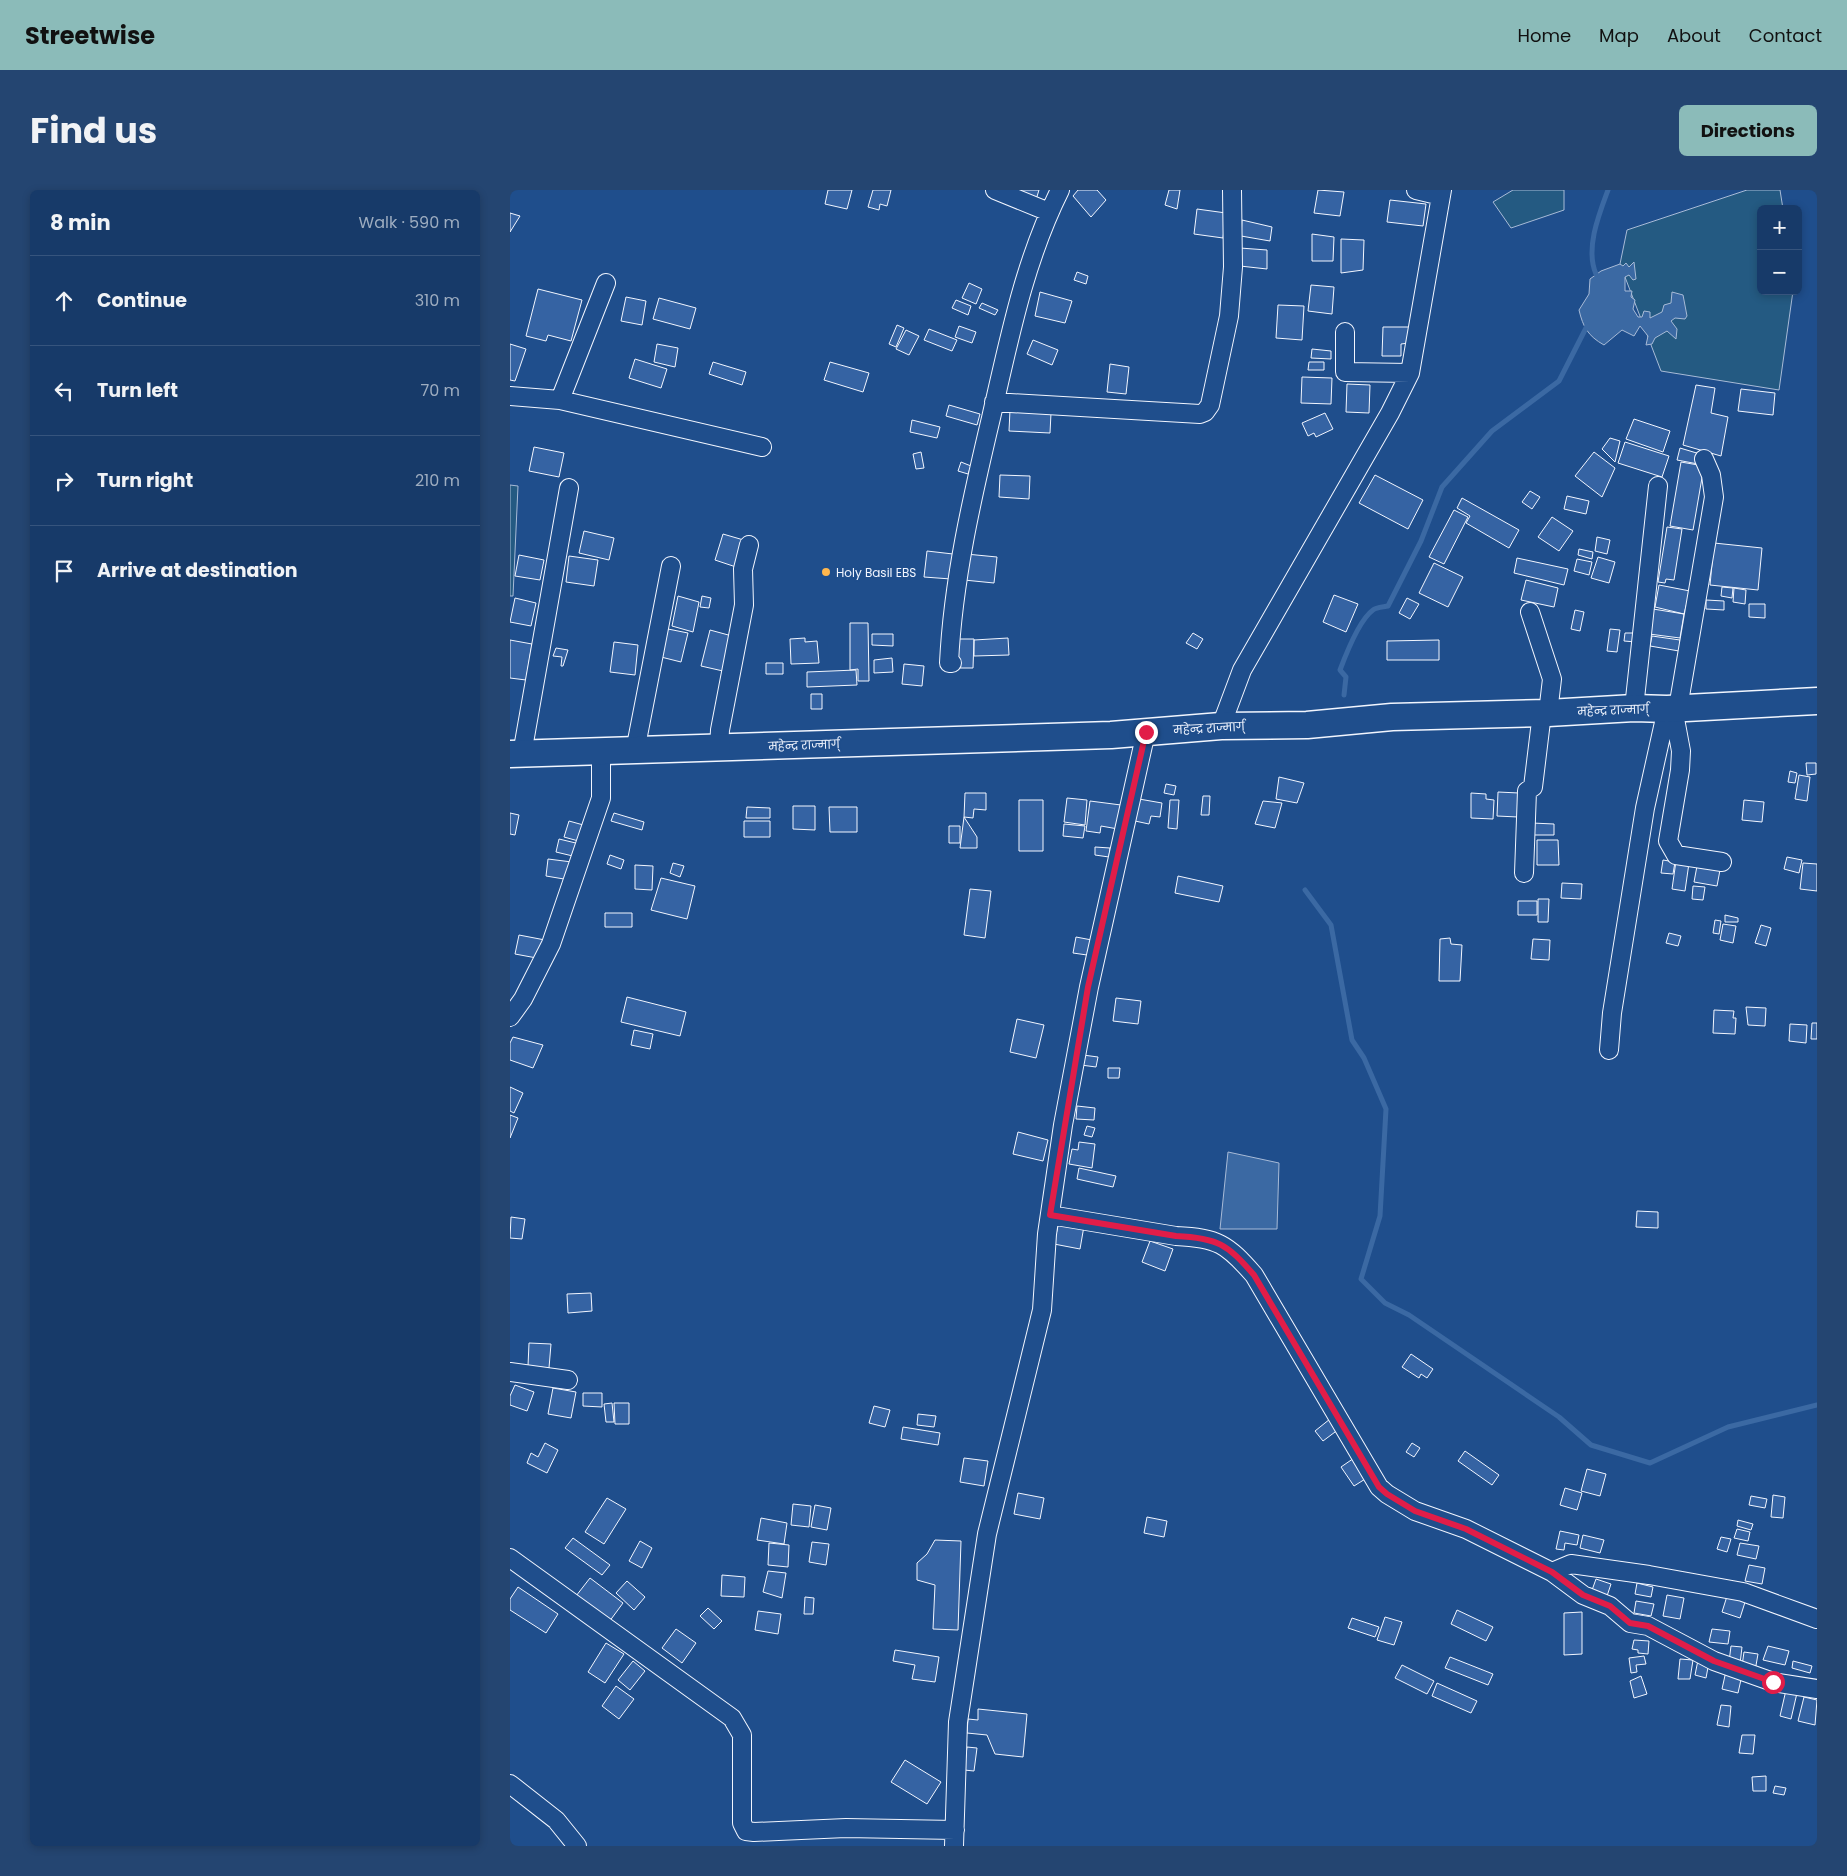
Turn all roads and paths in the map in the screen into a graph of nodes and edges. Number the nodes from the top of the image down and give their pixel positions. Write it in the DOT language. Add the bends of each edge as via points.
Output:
graph roads {
  1 [pos="995,190"];
  2 [pos="1060,190"];
  3 [pos="1232,190"];
  4 [pos="1416,190"];
  5 [pos="1441,193"];
  6 [pos="1049,212"];
  7 [pos="606,283"];
  8 [pos="1344,332"];
  9 [pos="1410,373"];
  10 [pos="510,396"];
  11 [pos="560,400"];
  12 [pos="994,402"];
  13 [pos="762,447"];
  14 [pos="1704,459"];
  15 [pos="1658,486"];
  16 [pos="570,488"];
  17 [pos="749,545"];
  18 [pos="671,566"];
  19 [pos="1530,612"];
  20 [pos="952,664"];
  21 [pos="1817,701"];
  22 [pos="1634,708"];
  23 [pos="1672,708"];
  24 [pos="1545,713"];
  25 [pos="1221,726"];
  26 [pos="1146,732"];
  27 [pos="719,748"];
  28 [pos="636,750"];
  29 [pos="601,752"];
  30 [pos="516,754"];
  31 [pos="1722,862"];
  32 [pos="1524,873"];
  33 [pos="510,1017"];
  34 [pos="1609,1050"];
  35 [pos="1050,1215"];
  36 [pos="510,1372"];
  37 [pos="568,1380"];
  38 [pos="510,1558"];
  39 [pos="1552,1572"];
  40 [pos="1817,1618"];
  41 [pos="1817,1689"];
  42 [pos="510,1784"];
  43 [pos="954,1838"];
  44 [pos="577,1846"];
  1 -- 6 [label="street"];
  2 -- 6 [label="street"];
  3 -- 12 [label="street" via="1233,267 1229,316 1206,412"];
  4 -- 5 [label="street"];
  5 -- 9 [label="street"];
  6 -- 12 [label="street" via="1015,312"];
  7 -- 11 [label="street"];
  8 -- 9 [label="street" via="1344,372"];
  9 -- 25 [label="street" via="1242,670"];
  10 -- 11 [label="street"];
  11 -- 13 [label="street"];
  12 -- 20 [label="street" via="962,549 950,643 949,664"];
  14 -- 23 [label="street" via="1711,475 1714,497"];
  15 -- 22 [label="street"];
  16 -- 30 [label="street"];
  17 -- 27 [label="street" via="743,569 744,605"];
  18 -- 28 [label="street"];
  19 -- 24 [label="street" via="1552,680"];
  21 -- 23 [label="highway, महेन्द्र राज्मार्ग्"];
  22 -- 23 [label="highway, महेन्द्र राज्मार्ग्"];
  22 -- 24 [label="highway, महेन्द्र राज्मार्ग्"];
  23 -- 31 [label="street" via="1681,751 1668,841 1676,855"];
  23 -- 34 [label="street" via="1645,808"];
  24 -- 25 [label="highway, महेन्द्र राज्मार्ग्"];
  24 -- 32 [label="street" via="1533,787 1527,792"];
  25 -- 26 [label="highway, महेन्द्र राज्मार्ग्"];
  26 -- 27 [label="highway, महेन्द्र राज्मार्ग्"];
  26 -- 35 [label="street" via="1088,987"];
  27 -- 28 [label="highway, महेन्द्र राज्मार्ग्"];
  28 -- 29 [label="highway, महेन्द्र राज्मार्ग्"];
  29 -- 30 [label="highway, महेन्द्र राज्मार्ग्"];
  29 -- 33 [label="street" via="601,798 551,944 523,999"];
  35 -- 39 [label="street" via="1222,1244 1236,1254 1254,1275 1379,1487 1415,1511 1466,1529"];
  35 -- 43 [label="street" via="1042,1310 987,1534 976,1603 958,1722"];
  36 -- 37 [label="street"];
  38 -- 43 [label="street" via="732,1718 742,1734 742,1823 746,1831 846,1828"];
  39 -- 40 [label="street" via="1571,1564 1649,1575 1743,1592"];
  39 -- 41 [label="street" via="1583,1595 1610,1606 1630,1623 1648,1626 1714,1661 1773,1682"];
  42 -- 44 [label="street" via="556,1820"];
}
